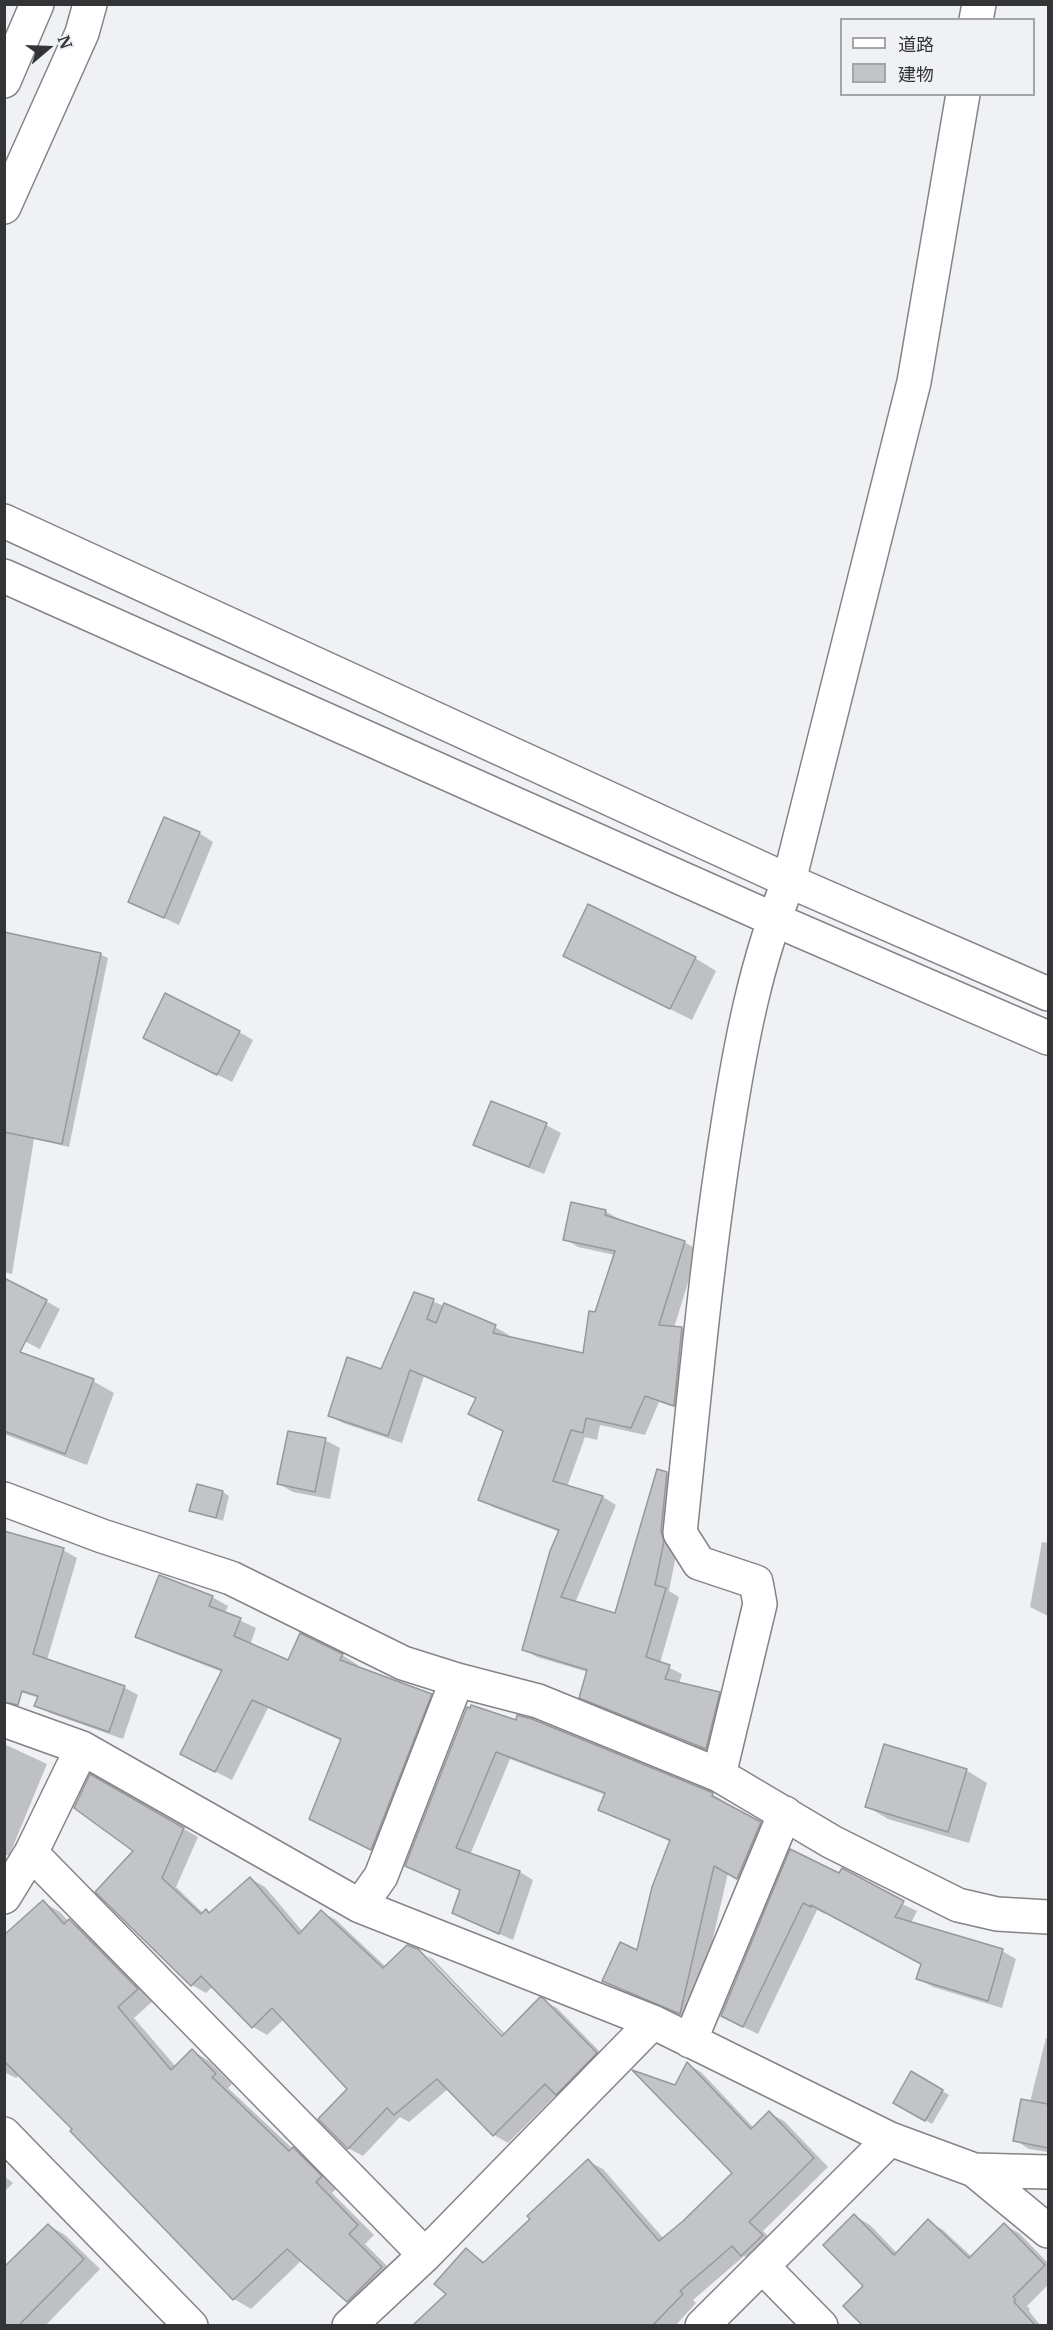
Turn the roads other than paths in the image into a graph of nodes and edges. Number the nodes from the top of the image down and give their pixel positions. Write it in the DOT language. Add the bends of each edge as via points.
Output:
graph roads {
  1 [pos="90,4"];
  2 [pos="34,6"];
  3 [pos="4,81"];
  4 [pos="963,96"];
  5 [pos="4,207"];
  6 [pos="4,521"];
  7 [pos="4,576"];
  8 [pos="789,880"];
  9 [pos="773,919"];
  10 [pos="1048,993"];
  11 [pos="1048,1038"];
  12 [pos="4,1499"];
  13 [pos="457,1680"];
  14 [pos="4,1720"];
  15 [pos="82,1748"];
  16 [pos="719,1775"];
  17 [pos="786,1813"];
  18 [pos="31,1853"];
  19 [pos="4,1897"];
  20 [pos="360,1906"];
  21 [pos="1048,1917"];
  22 [pos="653,2022"];
  23 [pos="690,2041"];
  24 [pos="4,2134"];
  25 [pos="890,2139"];
  26 [pos="974,2170"];
  27 [pos="1048,2172"];
  28 [pos="1048,2231"];
  29 [pos="425,2254"];
  30 [pos="762,2266"];
  31 [pos="192,2325"];
  32 [pos="349,2325"];
  33 [pos="702,2325"];
  34 [pos="821,2325"];
  1 -- 5 [label="street" via="82,33"];
  2 -- 3 [label="street"];
  4 -- 8 [label="street" via="914,382"];
  6 -- 8 [label="street"];
  7 -- 9 [label="street"];
  8 -- 9 [label="street"];
  8 -- 10 [label="street"];
  9 -- 11 [label="street"];
  9 -- 16 [label="street" via="740,1050 714,1212 680,1533 699,1563 756,1582 760,1604"];
  12 -- 13 [label="street" via="231,1578 403,1663"];
  13 -- 16 [label="street" via="538,1701"];
  13 -- 20 [label="street" via="381,1876"];
  14 -- 15 [label="street"];
  15 -- 18 [label="street"];
  15 -- 20 [label="street"];
  16 -- 17 [label="street"];
  17 -- 21 [label="street" via="832,1842 958,1905 997,1914"];
  17 -- 23 [label="street"];
  18 -- 19 [label="street"];
  18 -- 29 [label="street"];
  20 -- 22 [label="street"];
  22 -- 23 [label="street"];
  22 -- 29 [label="street"];
  23 -- 25 [label="street"];
  24 -- 31 [label="street"];
  25 -- 26 [label="street"];
  25 -- 30 [label="street"];
  26 -- 27 [label="street"];
  26 -- 28 [label="street"];
  29 -- 32 [label="street"];
  30 -- 33 [label="street"];
  30 -- 34 [label="street"];
}
